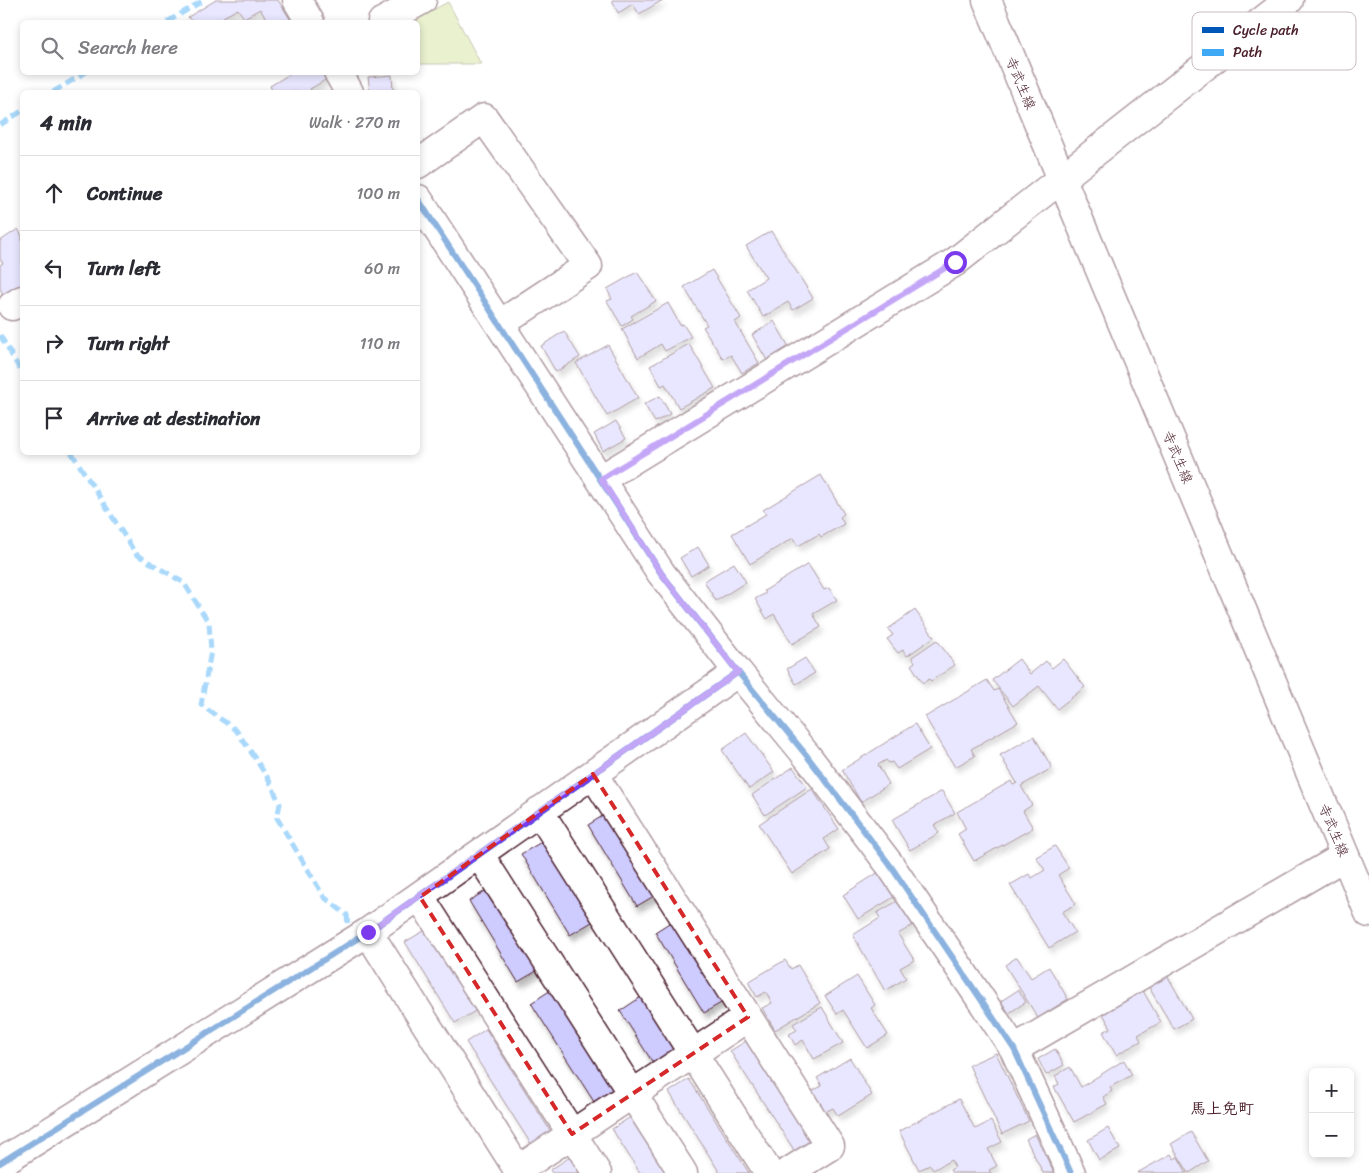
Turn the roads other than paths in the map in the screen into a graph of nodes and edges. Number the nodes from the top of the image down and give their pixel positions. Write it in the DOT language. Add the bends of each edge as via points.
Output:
graph roads {
  1 [pos="298,0"];
  2 [pos="422,0"];
  3 [pos="987,0"];
  4 [pos="1289,0"];
  5 [pos="1274,12"];
  6 [pos="309,20"];
  7 [pos="386,20"];
  8 [pos="1199,70"];
  9 [pos="340,75"];
  10 [pos="347,90"];
  11 [pos="420,163"];
  12 [pos="1061,178"];
  13 [pos="420,202"];
  14 [pos="500,324"];
  15 [pos="601,479"];
  16 [pos="738,672"];
  17 [pos="593,774"];
  18 [pos="538,812"];
  19 [pos="479,854"];
  20 [pos="1345,856"];
  21 [pos="420,897"];
  22 [pos="1369,913"];
  23 [pos="368,932"];
  24 [pos="748,1017"];
  25 [pos="1014,1049"];
  26 [pos="692,1053"];
  27 [pos="632,1093"];
  28 [pos="572,1134"];
  29 [pos="0,1163"];
  30 [pos="519,1172"];
  31 [pos="597,1173"];
  32 [pos="683,1173"];
  33 [pos="769,1173"];
  34 [pos="788,1173"];
  35 [pos="1072,1173"];
  1 -- 6 [label="street"];
  2 -- 7 [label="street"];
  3 -- 12 [label="street, 寺武生線"];
  4 -- 5 [label="street"];
  8 -- 12 [label="street"];
  9 -- 10 [label="street"];
  11 -- 14 [label="street" via="484,118 588,266"];
  12 -- 15 [label="street" via="955,262"];
  12 -- 20 [label="street, 寺武生線"];
  13 -- 14 [label="street"];
  14 -- 15 [label="street"];
  15 -- 16 [label="street" via="661,573"];
  16 -- 17 [label="street"];
  16 -- 25 [label="street" via="890,864"];
  17 -- 18 [label="street"];
  17 -- 24 [label="street"];
  18 -- 19 [label="street"];
  18 -- 26 [label="street"];
  19 -- 21 [label="street"];
  19 -- 27 [label="street"];
  20 -- 22 [label="street, 寺武生線"];
  20 -- 25 [label="street"];
  21 -- 23 [label="street"];
  21 -- 28 [label="street"];
  23 -- 29 [label="street"];
  23 -- 30 [label="street"];
  24 -- 26 [label="street"];
  24 -- 34 [label="street" via="830,1146"];
  25 -- 35 [label="street"];
  26 -- 27 [label="street"];
  26 -- 33 [label="street"];
  27 -- 28 [label="street"];
  27 -- 32 [label="street"];
  28 -- 30 [label="street"];
  28 -- 31 [label="street"];
}
